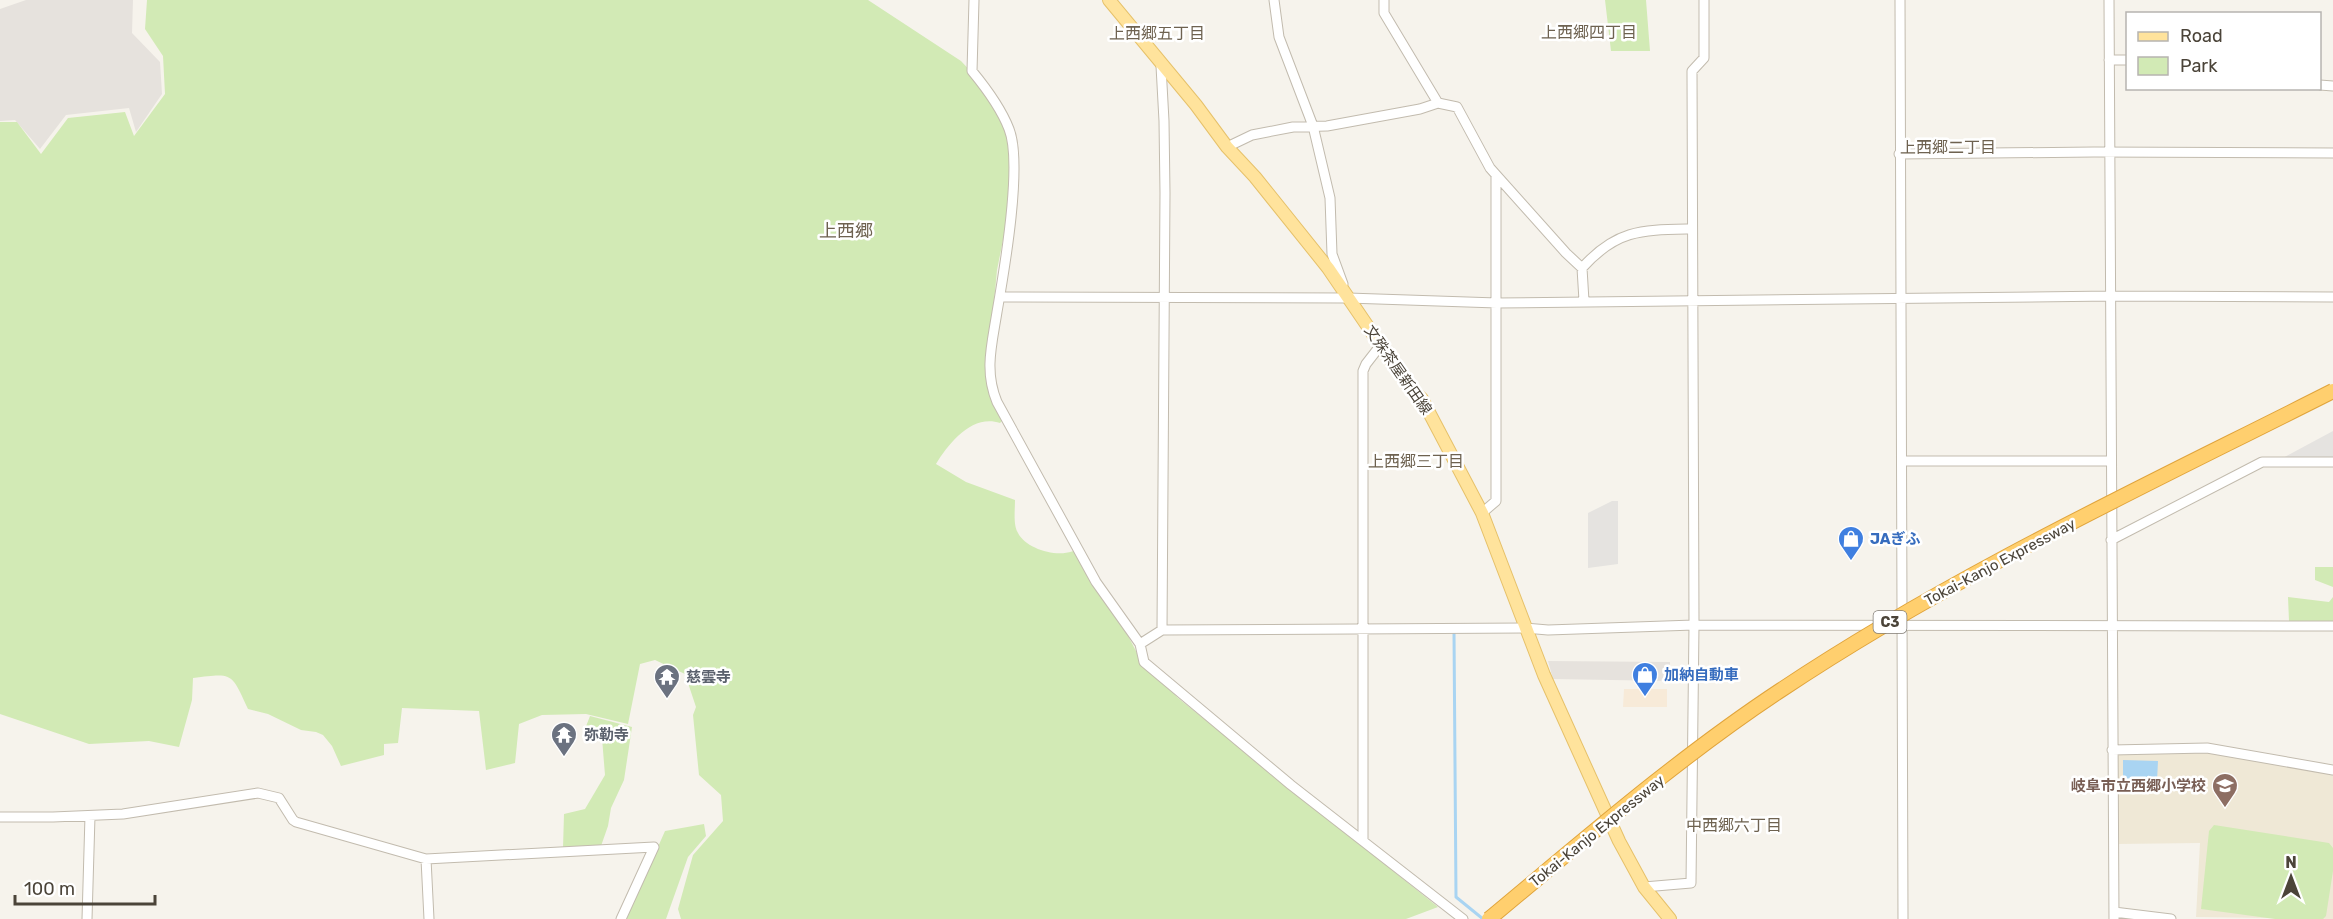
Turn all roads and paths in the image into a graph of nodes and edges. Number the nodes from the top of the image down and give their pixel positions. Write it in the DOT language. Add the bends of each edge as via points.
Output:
graph roads {
  1 [pos="974,0"];
  2 [pos="1108,0"];
  3 [pos="1274,0"];
  4 [pos="1384,0"];
  5 [pos="1704,0"];
  6 [pos="1900,0"];
  7 [pos="2109,0"];
  8 [pos="2109,60"];
  9 [pos="2126,60"];
  10 [pos="1161,66"];
  11 [pos="1438,103"];
  12 [pos="1313,126"];
  13 [pos="1227,147"];
  14 [pos="2111,153"];
  15 [pos="2333,153"];
  16 [pos="1899,154"];
  17 [pos="1496,175"];
  18 [pos="1692,229"];
  19 [pos="1582,268"];
  20 [pos="2112,296"];
  21 [pos="1000,297"];
  22 [pos="2333,297"];
  23 [pos="1165,298"];
  24 [pos="1348,298"];
  25 [pos="1899,298"];
  26 [pos="1584,301"];
  27 [pos="1693,301"];
  28 [pos="1497,303"];
  29 [pos="1380,346"];
  30 [pos="2333,391"];
  31 [pos="1902,461"];
  32 [pos="2110,461"];
  33 [pos="2333,462"];
  34 [pos="1482,513"];
  35 [pos="2111,540"];
  36 [pos="1694,625"];
  37 [pos="2112,625"];
  38 [pos="1901,626"];
  39 [pos="2333,626"];
  40 [pos="1525,628"];
  41 [pos="1162,630"];
  42 [pos="1363,630"];
  43 [pos="1140,644"];
  44 [pos="2112,750"];
  45 [pos="2333,770"];
  46 [pos="90,816"];
  47 [pos="0,817"];
  48 [pos="1363,841"];
  49 [pos="426,859"];
  50 [pos="1644,887"];
  51 [pos="2114,915"];
  52 [pos="87,919"];
  53 [pos="429,919"];
  54 [pos="621,919"];
  55 [pos="1463,919"];
  56 [pos="1489,919"];
  57 [pos="1670,919"];
  58 [pos="1904,919"];
  59 [pos="2171,919"];
  1 -- 21 [label="street" via="972,71 1009,129 1014,148 1012,208"];
  2 -- 10 [label="main road, 文殊茶屋新田線"];
  3 -- 12 [label="street" via="1279,37"];
  4 -- 11 [label="street" via="1384,13"];
  5 -- 18 [label="street" via="1704,58 1692,71"];
  6 -- 16 [label="street"];
  7 -- 8 [label="street"];
  8 -- 9 [label="street"];
  8 -- 14 [label="street"];
  10 -- 13 [label="main road, 文殊茶屋新田線"];
  10 -- 23 [label="street"];
  11 -- 12 [label="street"];
  11 -- 17 [label="street" via="1457,107"];
  12 -- 13 [label="street" via="1252,135"];
  12 -- 24 [label="street" via="1330,198 1332,254"];
  13 -- 24 [label="main road, 文殊茶屋新田線" via="1328,268"];
  14 -- 15 [label="street"];
  14 -- 16 [label="street"];
  14 -- 20 [label="street"];
  16 -- 25 [label="street"];
  17 -- 19 [label="street"];
  17 -- 28 [label="street"];
  18 -- 19 [label="street" via="1621,236"];
  18 -- 27 [label="street"];
  19 -- 26 [label="street"];
  20 -- 22 [label="street"];
  20 -- 25 [label="street"];
  20 -- 32 [label="street"];
  21 -- 23 [label="street"];
  21 -- 43 [label="street" via="990,354 990,386 1096,582"];
  23 -- 24 [label="street"];
  23 -- 41 [label="street"];
  24 -- 28 [label="street"];
  24 -- 29 [label="main road, 文殊茶屋新田線"];
  25 -- 27 [label="street"];
  25 -- 31 [label="street"];
  26 -- 27 [label="street"];
  26 -- 28 [label="street"];
  27 -- 36 [label="street"];
  28 -- 34 [label="street" via="1496,501"];
  29 -- 34 [label="main road, 文殊茶屋新田線" via="1422,399"];
  29 -- 42 [label="street" via="1363,371"];
  30 -- 56 [label="highway, Tokai-Kanjo Expressway / C3, bridge" via="2055,531 1863,637 1707,743"];
  31 -- 32 [label="street"];
  31 -- 38 [label="street"];
  32 -- 35 [label="street"];
  33 -- 35 [label="street" via="2262,462"];
  34 -- 40 [label="main road, 文殊茶屋新田線"];
  35 -- 37 [label="street"];
  36 -- 38 [label="street"];
  36 -- 40 [label="street"];
  36 -- 50 [label="street" via="1691,883"];
  37 -- 38 [label="street"];
  37 -- 39 [label="street"];
  37 -- 44 [label="street"];
  38 -- 58 [label="street"];
  40 -- 42 [label="street"];
  40 -- 50 [label="main road, 文殊茶屋新田線" via="1619,841"];
  41 -- 42 [label="street"];
  41 -- 43 [label="street"];
  42 -- 48 [label="street"];
  43 -- 48 [label="street" via="1144,662"];
  44 -- 45 [label="street" via="2207,748"];
  44 -- 51 [label="street"];
  46 -- 47 [label="street"];
  46 -- 49 [label="street" via="258,793 279,798 296,822"];
  46 -- 52 [label="street"];
  48 -- 55 [label="street"];
  49 -- 53 [label="street"];
  49 -- 54 [label="street" via="654,847"];
  50 -- 57 [label="main road, 文殊茶屋新田線"];
  51 -- 59 [label="street"];
}
